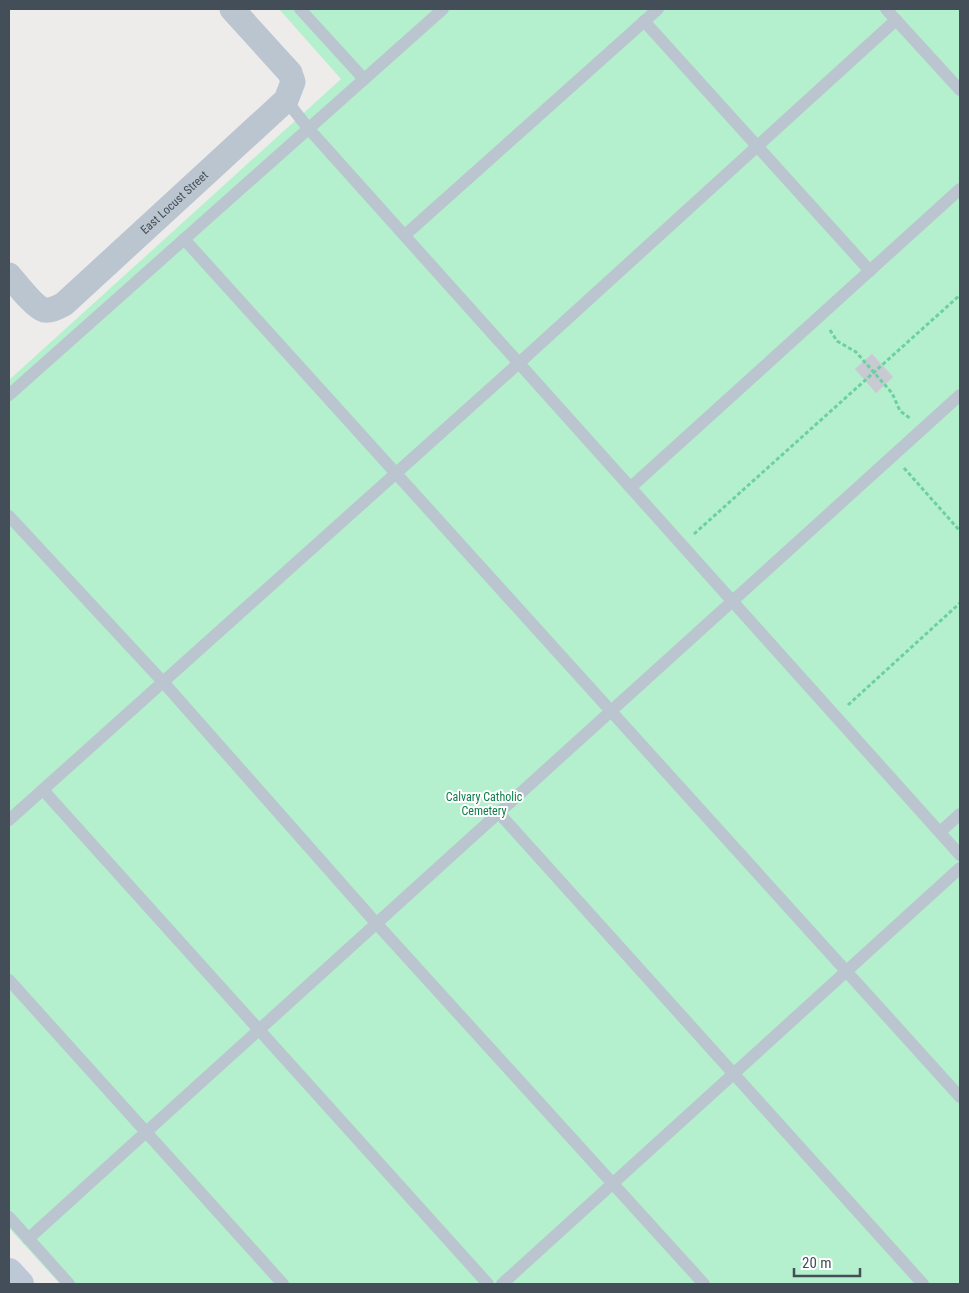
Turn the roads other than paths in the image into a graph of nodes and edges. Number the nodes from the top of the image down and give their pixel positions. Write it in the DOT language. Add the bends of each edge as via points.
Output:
graph roads {
  1 [pos="232,9"];
  2 [pos="300,9"];
  3 [pos="443,9"];
  4 [pos="658,9"];
  5 [pos="886,9"];
  6 [pos="644,20"];
  7 [pos="896,20"];
  8 [pos="364,79"];
  9 [pos="960,90"];
  10 [pos="290,91"];
  11 [pos="308,128"];
  12 [pos="758,146"];
  13 [pos="960,189"];
  14 [pos="404,235"];
  15 [pos="184,239"];
  16 [pos="870,271"];
  17 [pos="9,275"];
  18 [pos="519,363"];
  19 [pos="9,395"];
  20 [pos="960,395"];
  21 [pos="396,474"];
  22 [pos="631,488"];
  23 [pos="9,516"];
  24 [pos="732,600"];
  25 [pos="164,683"];
  26 [pos="610,710"];
  27 [pos="43,790"];
  28 [pos="498,812"];
  29 [pos="960,814"];
  30 [pos="9,820"];
  31 [pos="940,832"];
  32 [pos="960,855"];
  33 [pos="960,868"];
  34 [pos="376,923"];
  35 [pos="847,971"];
  36 [pos="9,980"];
  37 [pos="259,1030"];
  38 [pos="734,1074"];
  39 [pos="960,1097"];
  40 [pos="146,1132"];
  41 [pos="613,1183"];
  42 [pos="9,1217"];
  43 [pos="28,1239"];
  44 [pos="9,1272"];
  45 [pos="20,1284"];
  46 [pos="69,1284"];
  47 [pos="283,1284"];
  48 [pos="488,1284"];
  49 [pos="502,1284"];
  50 [pos="704,1284"];
  51 [pos="923,1284"];
  1 -- 10 [label="street" via="290,73"];
  2 -- 8 [label="lane"];
  3 -- 8 [label="lane"];
  4 -- 6 [label="lane"];
  5 -- 7 [label="lane"];
  6 -- 12 [label="lane"];
  6 -- 14 [label="lane"];
  7 -- 9 [label="lane"];
  7 -- 12 [label="lane"];
  8 -- 11 [label="lane"];
  10 -- 11 [label="lane"];
  10 -- 17 [label="street, East Locust Street" via="64,304 44,310"];
  11 -- 14 [label="lane"];
  11 -- 15 [label="lane"];
  12 -- 16 [label="lane"];
  12 -- 18 [label="lane"];
  13 -- 16 [label="lane"];
  14 -- 18 [label="lane"];
  15 -- 19 [label="lane"];
  15 -- 21 [label="lane"];
  16 -- 22 [label="lane"];
  18 -- 21 [label="lane"];
  18 -- 22 [label="lane"];
  20 -- 24 [label="lane"];
  21 -- 25 [label="lane"];
  21 -- 26 [label="lane"];
  22 -- 24 [label="lane"];
  23 -- 25 [label="lane"];
  24 -- 26 [label="lane"];
  24 -- 31 [label="lane"];
  25 -- 27 [label="lane"];
  25 -- 34 [label="lane"];
  26 -- 28 [label="lane"];
  26 -- 35 [label="lane"];
  27 -- 30 [label="lane"];
  27 -- 37 [label="lane"];
  28 -- 34 [label="lane"];
  28 -- 38 [label="lane"];
  29 -- 31 [label="lane"];
  31 -- 32 [label="lane"];
  33 -- 35 [label="lane"];
  34 -- 37 [label="lane"];
  34 -- 41 [label="lane"];
  35 -- 38 [label="lane"];
  35 -- 39 [label="lane"];
  36 -- 40 [label="lane"];
  37 -- 40 [label="lane"];
  37 -- 48 [label="lane"];
  38 -- 41 [label="lane"];
  38 -- 51 [label="lane"];
  40 -- 43 [label="lane"];
  40 -- 47 [label="lane"];
  41 -- 49 [label="lane"];
  41 -- 50 [label="lane"];
  42 -- 43 [label="lane"];
  43 -- 46 [label="lane"];
  44 -- 45 [label="main road"];
}
